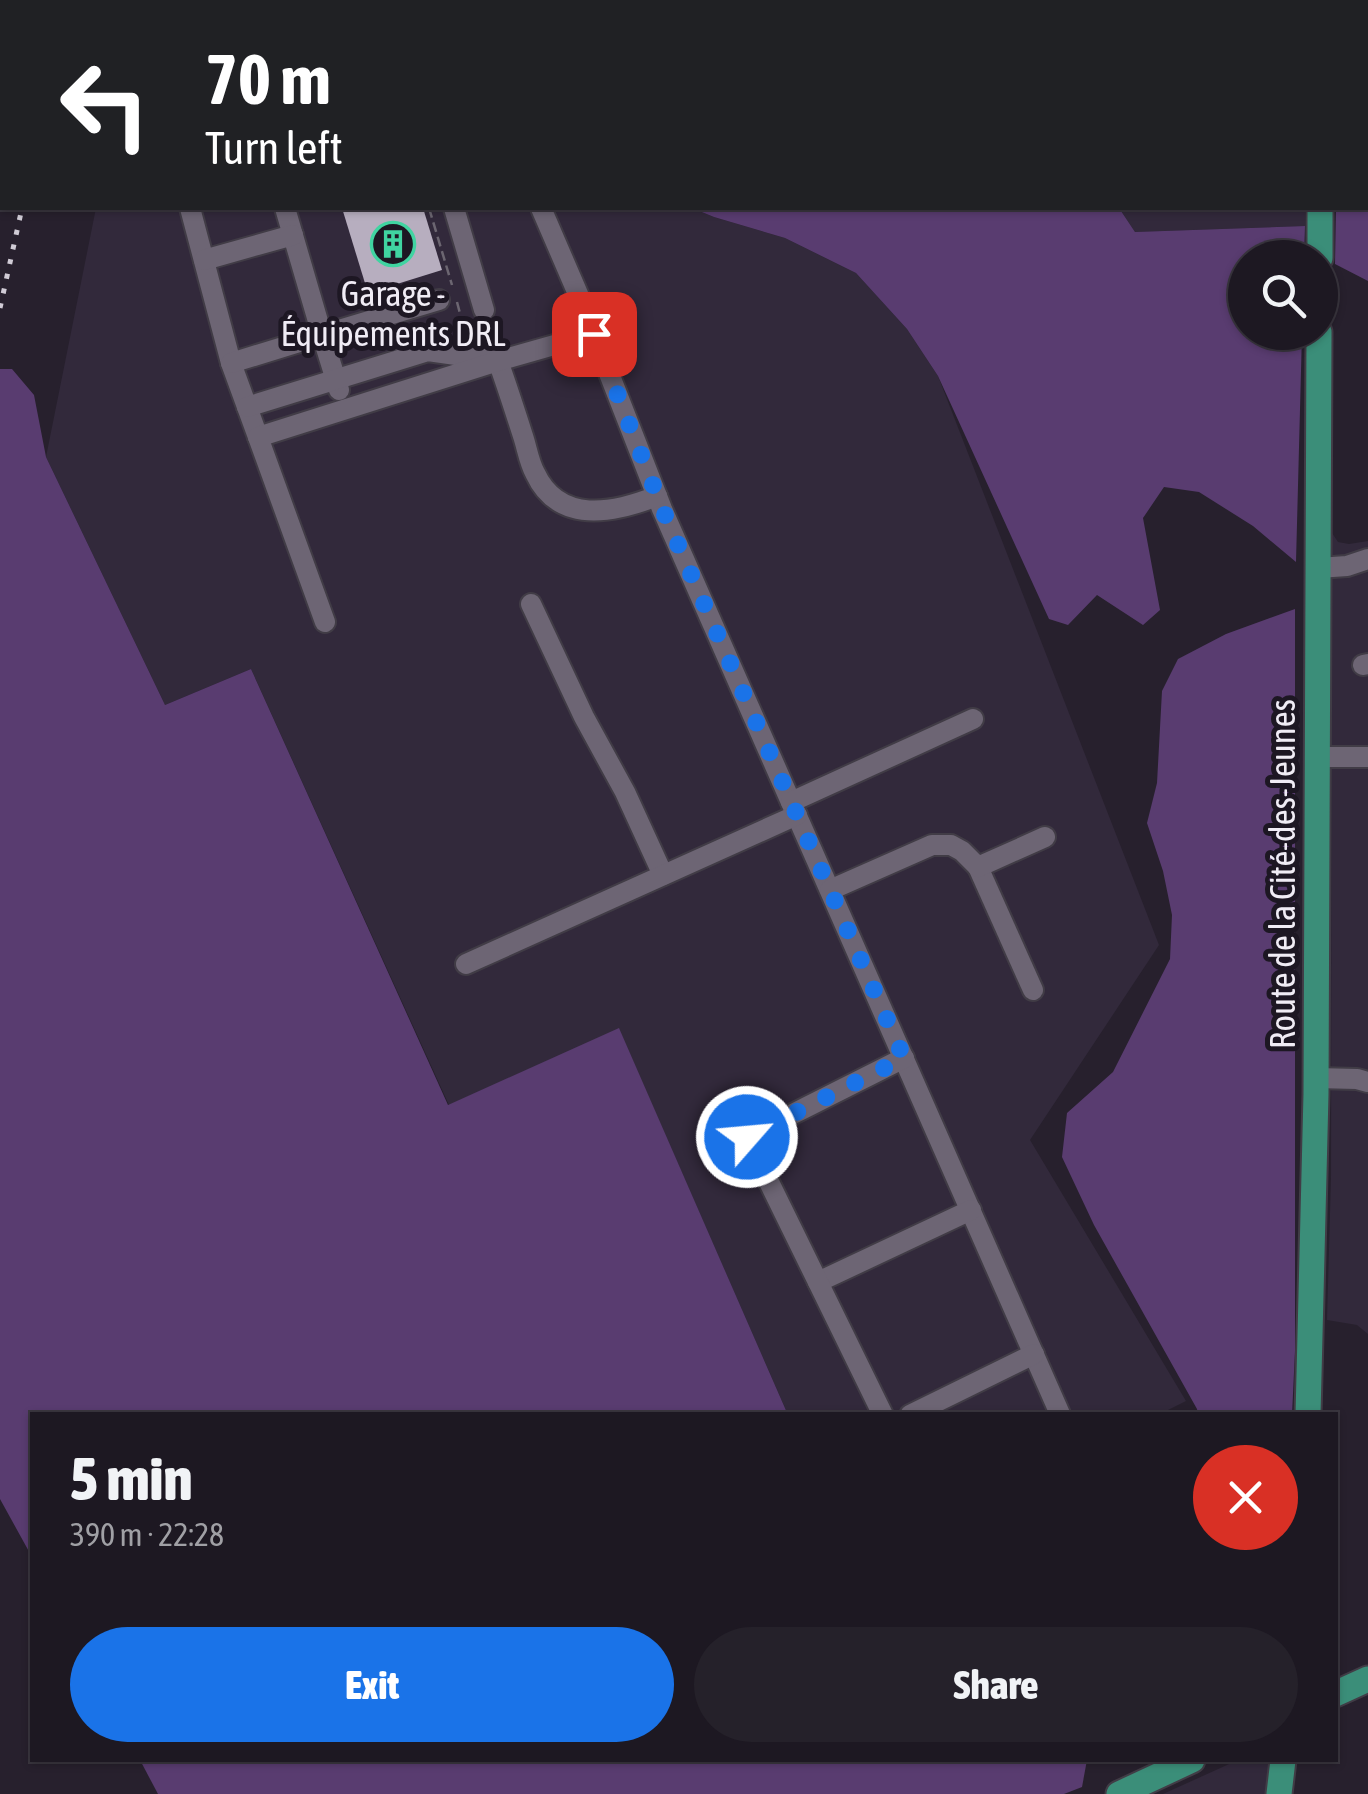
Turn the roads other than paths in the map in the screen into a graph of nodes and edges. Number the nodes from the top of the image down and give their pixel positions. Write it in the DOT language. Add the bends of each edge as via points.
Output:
graph roads {
  1 [pos="191,210"];
  2 [pos="286,210"];
  3 [pos="455,210"];
  4 [pos="542,210"];
  5 [pos="1320,210"];
  6 [pos="292,234"];
  7 [pos="1320,240"];
  8 [pos="204,260"];
  9 [pos="439,300"];
  10 [pos="484,310"];
  11 [pos="594,334"];
  12 [pos="322,335"];
  13 [pos="1319,350"];
  14 [pos="498,362"];
  15 [pos="231,363"];
  16 [pos="336,380"];
  17 [pos="247,407"];
  18 [pos="345,410"];
  19 [pos="258,437"];
  20 [pos="658,496"];
  21 [pos="1368,559"];
  22 [pos="1318,568"];
  23 [pos="531,604"];
  24 [pos="326,622"];
  25 [pos="973,719"];
  26 [pos="1317,757"];
  27 [pos="1368,757"];
  28 [pos="794,808"];
  29 [pos="1045,836"];
  30 [pos="978,867"];
  31 [pos="664,876"];
  32 [pos="830,890"];
  33 [pos="466,964"];
  34 [pos="1034,990"];
  35 [pos="904,1058"];
  36 [pos="1316,1078"];
  37 [pos="1367,1079"];
  38 [pos="971,1210"];
  39 [pos="818,1282"];
  40 [pos="1034,1354"];
  41 [pos="882,1412"];
  42 [pos="916,1412"];
  43 [pos="1059,1412"];
  44 [pos="1308,1412"];
  45 [pos="1368,1679"];
  46 [pos="1338,1693"];
  47 [pos="1188,1762"];
  48 [pos="1119,1794"];
  1 -- 8 [label="lane"];
  2 -- 6 [label="lane"];
  3 -- 10 [label="lane"];
  4 -- 11 [label="lane"];
  5 -- 7 [label="main road"];
  6 -- 8 [label="lane"];
  6 -- 12 [label="lane"];
  8 -- 15 [label="lane"];
  9 -- 12 [label="lane"];
  11 -- 14 [label="lane"];
  11 -- 20 [label="lane"];
  12 -- 15 [label="lane"];
  12 -- 16 [label="lane"];
  13 -- 22 [label="main road, Route de la Cité-des-Jeunes"];
  14 -- 16 [label="lane" via="428,352"];
  14 -- 18 [label="lane"];
  14 -- 20 [label="lane" via="547,492 588,511"];
  15 -- 17 [label="lane"];
  16 -- 17 [label="lane"];
  16 -- 18 [label="lane"];
  17 -- 19 [label="lane"];
  18 -- 19 [label="lane"];
  19 -- 24 [label="lane"];
  20 -- 28 [label="lane"];
  21 -- 22 [label="lane"];
  22 -- 26 [label="main road, Route de la Cité-des-Jeunes"];
  23 -- 31 [label="lane"];
  25 -- 28 [label="lane"];
  26 -- 27 [label="lane"];
  26 -- 36 [label="main road, Route de la Cité-des-Jeunes"];
  28 -- 31 [label="lane"];
  28 -- 32 [label="lane"];
  29 -- 30 [label="lane"];
  30 -- 32 [label="lane" via="951,845 932,845"];
  30 -- 34 [label="lane"];
  31 -- 33 [label="lane"];
  32 -- 35 [label="lane"];
  35 -- 38 [label="lane"];
  35 -- 39 [label="lane" via="747,1137"];
  36 -- 37 [label="lane"];
  36 -- 44 [label="main road, Route de la Cité-des-Jeunes"];
  38 -- 39 [label="lane"];
  38 -- 40 [label="lane"];
  39 -- 41 [label="lane"];
  40 -- 42 [label="lane"];
  40 -- 43 [label="lane"];
  45 -- 46 [label="main road"];
  47 -- 48 [label="main road"];
}
